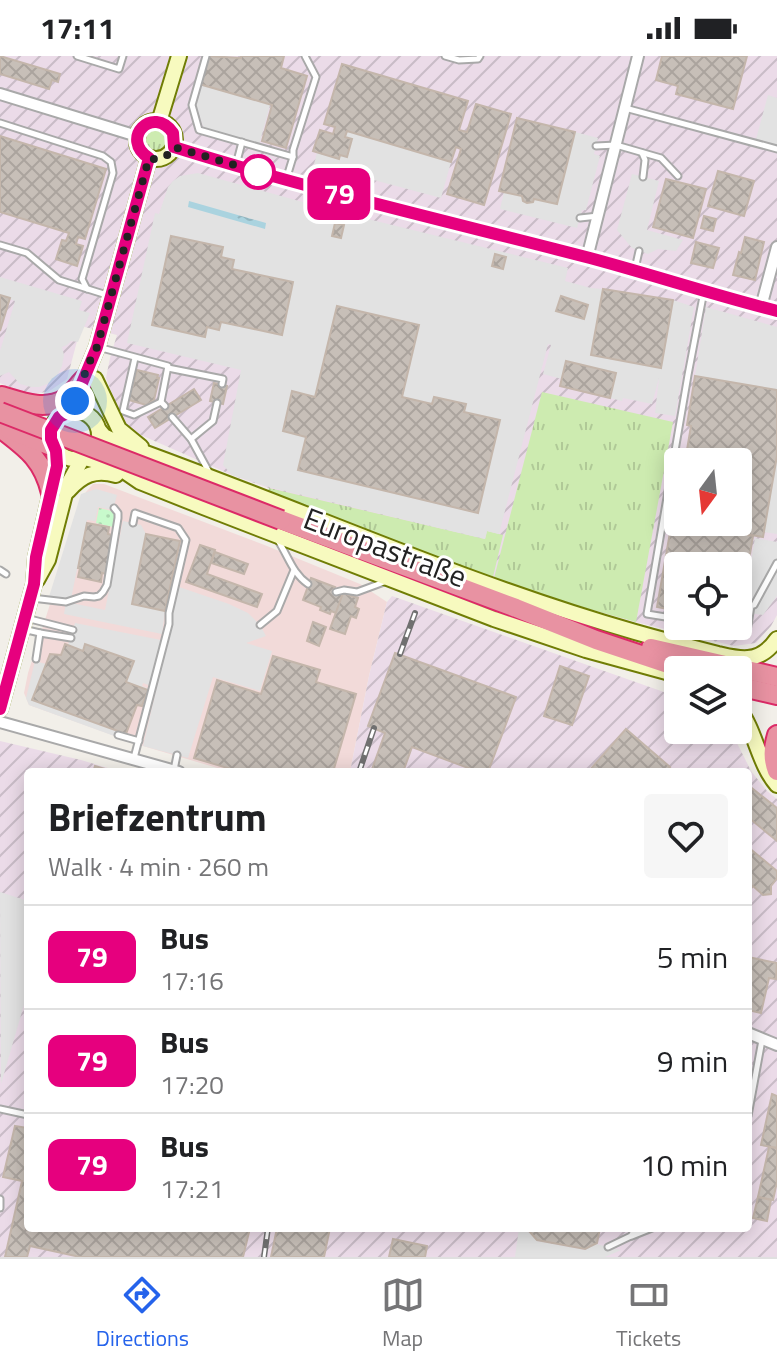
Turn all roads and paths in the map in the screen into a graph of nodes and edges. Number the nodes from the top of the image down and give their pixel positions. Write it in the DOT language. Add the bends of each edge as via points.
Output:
graph roads {
  1 [pos="77,56"];
  2 [pos="123,56"];
  3 [pos="179,56"];
  4 [pos="206,56"];
  5 [pos="305,56"];
  6 [pos="445,56"];
  7 [pos="480,56"];
  8 [pos="638,56"];
  9 [pos="0,94"];
  10 [pos="625,108"];
  11 [pos="159,122"];
  12 [pos="0,123"];
  13 [pos="137,136"];
  14 [pos="242,142"];
  15 [pos="616,145"];
  16 [pos="596,146"];
  17 [pos="174,147"];
  18 [pos="777,149"];
  19 [pos="641,152"];
  20 [pos="293,157"];
  21 [pos="149,158"];
  22 [pos="235,166"];
  23 [pos="678,176"];
  24 [pos="643,177"];
  25 [pos="286,180"];
  26 [pos="599,216"];
  27 [pos="580,218"];
  28 [pos="0,245"];
  29 [pos="777,247"];
  30 [pos="639,251"];
  31 [pos="587,258"];
  32 [pos="634,270"];
  33 [pos="87,289"];
  34 [pos="705,290"];
  35 [pos="111,297"];
  36 [pos="761,307"];
  37 [pos="777,311"];
  38 [pos="97,347"];
  39 [pos="135,358"];
  40 [pos="168,368"];
  41 [pos="89,380"];
  42 [pos="222,384"];
  43 [pos="1,401"];
  44 [pos="217,403"];
  45 [pos="64,414"];
  46 [pos="172,417"];
  47 [pos="95,424"];
  48 [pos="0,427"];
  49 [pos="191,439"];
  50 [pos="55,449"];
  51 [pos="151,454"];
  52 [pos="84,458"];
  53 [pos="215,479"];
  54 [pos="140,482"];
  55 [pos="58,494"];
  56 [pos="114,508"];
  57 [pos="133,523"];
  58 [pos="278,528"];
  59 [pos="777,563"];
  60 [pos="294,570"];
  61 [pos="392,580"];
  62 [pos="308,584"];
  63 [pos="32,591"];
  64 [pos="336,592"];
  65 [pos="752,606"];
  66 [pos="516,608"];
  67 [pos="664,617"];
  68 [pos="29,623"];
  69 [pos="260,625"];
  70 [pos="73,630"];
  71 [pos="40,633"];
  72 [pos="71,638"];
  73 [pos="777,639"];
  74 [pos="682,646"];
  75 [pos="36,659"];
  76 [pos="6,661"];
  77 [pos="664,668"];
  78 [pos="664,670"];
  79 [pos="772,676"];
  80 [pos="752,689"];
  81 [pos="777,695"];
  82 [pos="0,709"];
  83 [pos="0,722"];
  84 [pos="752,732"];
  85 [pos="118,735"];
  86 [pos="777,735"];
  87 [pos="139,741"];
  88 [pos="177,755"];
  89 [pos="134,758"];
  90 [pos="166,768"];
  91 [pos="176,768"];
  92 [pos="777,771"];
  93 [pos="777,785"];
  94 [pos="752,1035"];
  95 [pos="763,1039"];
  96 [pos="777,1045"];
  97 [pos="752,1095"];
  98 [pos="0,1109"];
  99 [pos="24,1114"];
  100 [pos="0,1199"];
  101 [pos="0,1208"];
  102 [pos="634,1232"];
  103 [pos="642,1232"];
  104 [pos="631,1236"];
  105 [pos="608,1247"];
  1 -- 2 [label="lane" via="119,69"];
  3 -- 11 [label="street"];
  4 -- 14 [label="lane" via="192,105 199,130"];
  5 -- 20 [label="lane" via="316,77"];
  6 -- 7 [label="lane"];
  8 -- 10 [label="street"];
  9 -- 13 [label="street"];
  10 -- 15 [label="street"];
  10 -- 18 [label="lane"];
  11 -- 13 [label="street" via="145,124"];
  11 -- 17 [label="street" via="173,133"];
  12 -- 33 [label="lane" via="111,162 113,173 82,279"];
  13 -- 21 [label="street" via="139,149"];
  14 -- 20 [label="lane"];
  14 -- 22 [label="lane"];
  15 -- 16 [label="lane"];
  15 -- 19 [label="lane"];
  15 -- 26 [label="street"];
  17 -- 21 [label="street" via="161,158"];
  17 -- 22 [label="street"];
  19 -- 23 [label="lane" via="661,158"];
  19 -- 24 [label="lane"];
  20 -- 25 [label="lane"];
  21 -- 35 [label="street"];
  22 -- 25 [label="street"];
  25 -- 31 [label="street"];
  26 -- 27 [label="lane"];
  26 -- 31 [label="street"];
  28 -- 33 [label="lane" via="27,253 59,280"];
  29 -- 36 [label="street"];
  30 -- 32 [label="lane"];
  31 -- 32 [label="street"];
  32 -- 34 [label="street"];
  33 -- 35 [label="lane"];
  34 -- 36 [label="street"];
  34 -- 67 [label="lane" via="647,614"];
  35 -- 38 [label="street"];
  36 -- 37 [label="street"];
  38 -- 39 [label="lane"];
  38 -- 41 [label="street"];
  39 -- 40 [label="lane"];
  39 -- 40 [label="lane" via="123,411 134,415 163,404"];
  40 -- 42 [label="lane" via="223,379"];
  41 -- 43 [label="highway" via="68,398 48,405"];
  41 -- 45 [label="street"];
  41 -- 47 [label="street"];
  41 -- 51 [label="street" via="119,429"];
  43 -- 45 [label="highway" via="47,416"];
  43 -- 58 [label="highway, Europastraße, bridge"];
  44 -- 49 [label="lane" via="213,421"];
  45 -- 47 [label="street" via="80,412"];
  45 -- 50 [label="street" via="51,430"];
  46 -- 49 [label="lane"];
  47 -- 51 [label="street, Europastraße" via="109,438"];
  47 -- 52 [label="street" via="99,440"];
  48 -- 50 [label="highway"];
  48 -- 55 [label="highway" via="32,453"];
  49 -- 53 [label="lane"];
  50 -- 52 [label="street" via="67,459"];
  50 -- 55 [label="street"];
  51 -- 53 [label="street, Europastraße"];
  52 -- 54 [label="street, Europastraße" via="118,467"];
  52 -- 55 [label="street"];
  53 -- 74 [label="street, Europastraße" via="543,604"];
  54 -- 55 [label="street" via="101,471"];
  54 -- 58 [label="street, Europastraße"];
  55 -- 63 [label="street" via="36,557"];
  56 -- 63 [label="lane" via="118,518 103,592 66,602"];
  57 -- 87 [label="lane" via="135,513 178,528 186,540"];
  58 -- 60 [label="lane"];
  58 -- 61 [label="street, Europastraße"];
  58 -- 66 [label="highway, Europastraße"];
  59 -- 65 [label="lane"];
  60 -- 62 [label="lane"];
  60 -- 69 [label="lane" via="277,611"];
  61 -- 64 [label="lane" via="357,592"];
  61 -- 78 [label="street, Europastraße" via="537,635"];
  63 -- 68 [label="street"];
  66 -- 77 [label="highway, Europastraße"];
  66 -- 79 [label="highway, Europastraße"];
  68 -- 70 [label="lane"];
  68 -- 71 [label="lane"];
  68 -- 76 [label="street"];
  71 -- 72 [label="lane"];
  71 -- 75 [label="lane"];
  73 -- 74 [label="street, Europastraße" via="770,649 749,659"];
  74 -- 79 [label="highway"];
  76 -- 82 [label="street"];
  80 -- 81 [label="highway"];
  83 -- 89 [label="street"];
  84 -- 93 [label="street"];
  85 -- 87 [label="lane"];
  86 -- 92 [label="highway"];
  87 -- 89 [label="lane"];
  88 -- 91 [label="lane"];
  89 -- 90 [label="street"];
  94 -- 95 [label="street"];
  95 -- 96 [label="street"];
  95 -- 97 [label="lane"];
  98 -- 99 [label="lane"];
  100 -- 101 [label="lane"];
  102 -- 104 [label="lane"];
  103 -- 104 [label="lane"];
  104 -- 105 [label="lane"];
}
